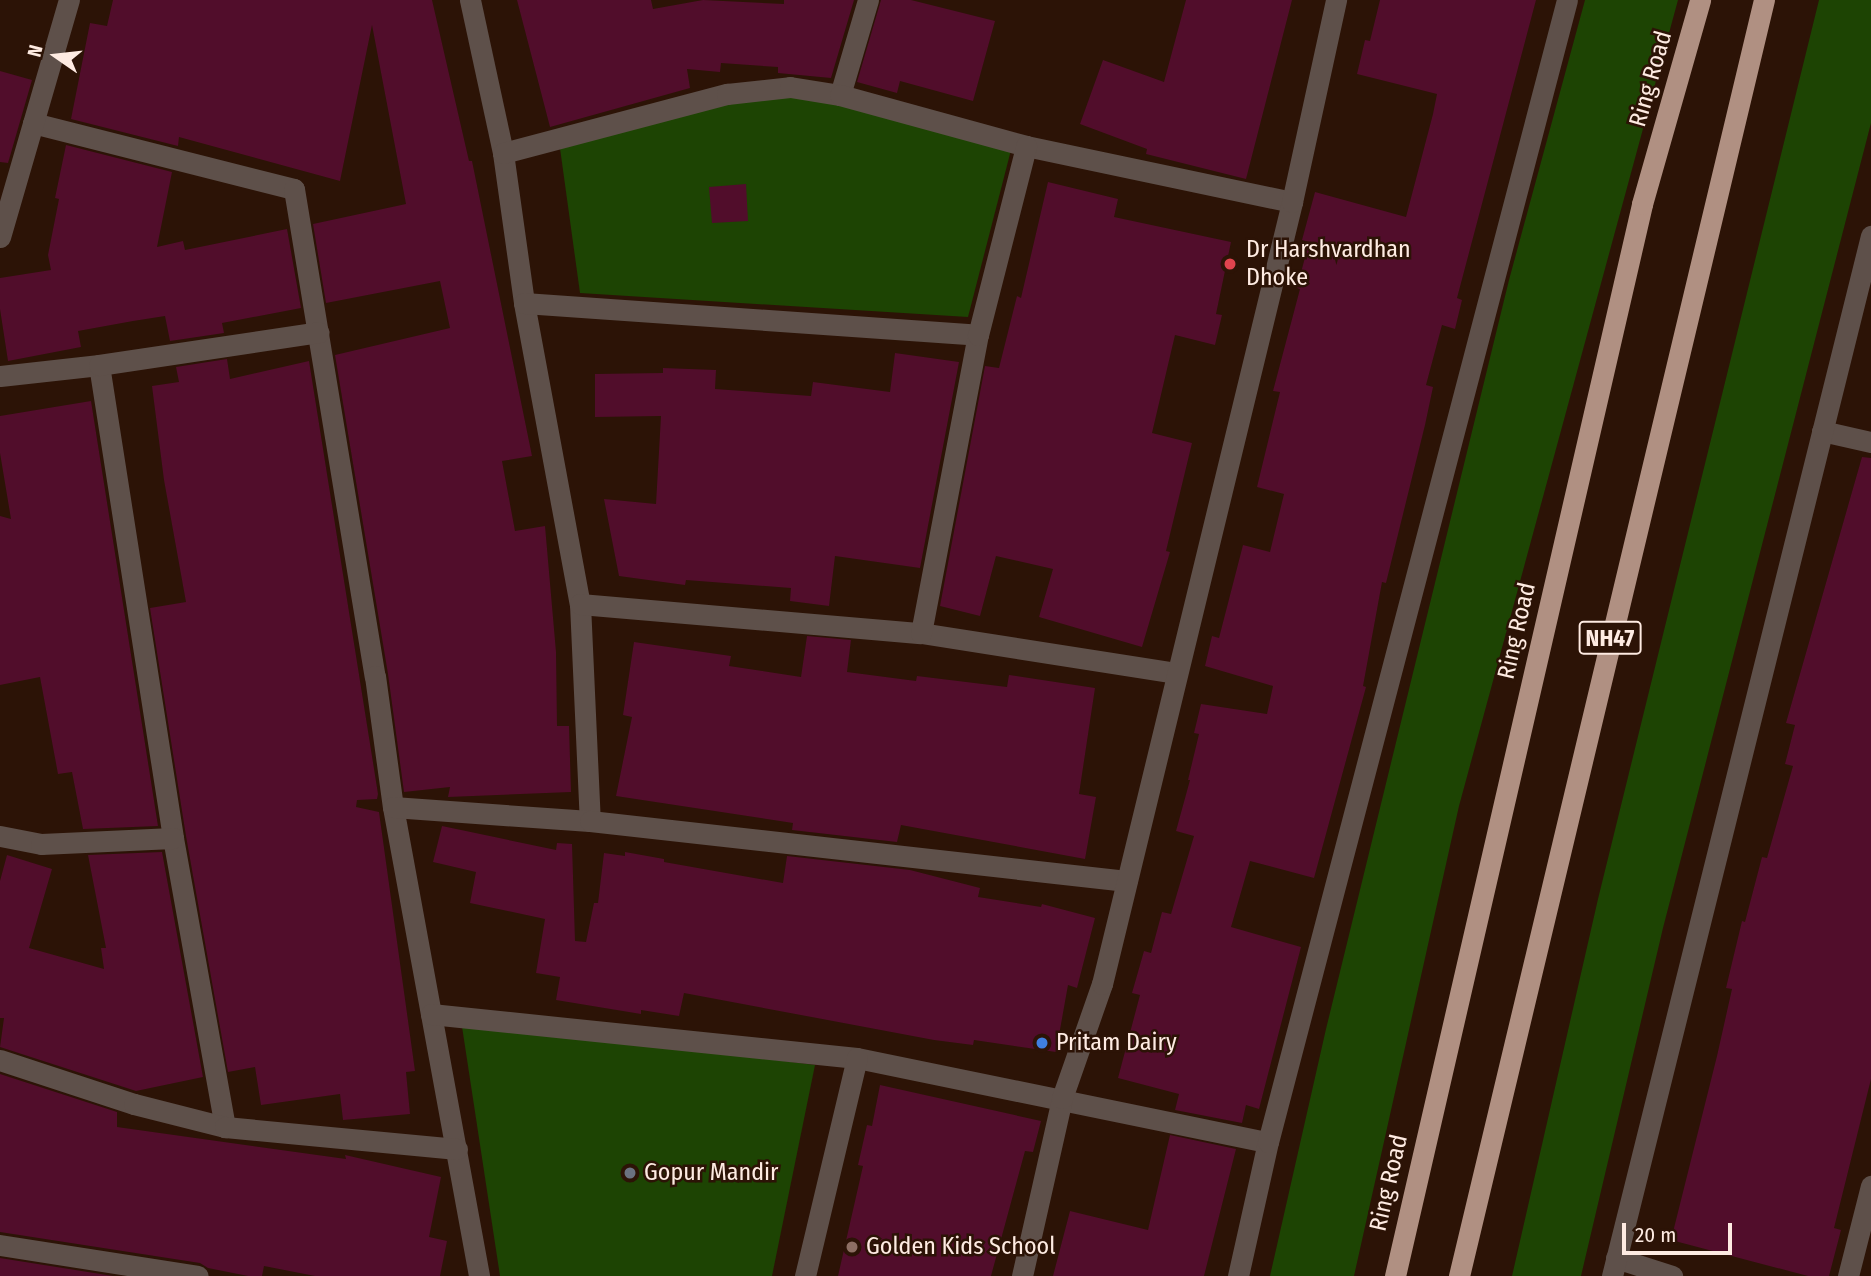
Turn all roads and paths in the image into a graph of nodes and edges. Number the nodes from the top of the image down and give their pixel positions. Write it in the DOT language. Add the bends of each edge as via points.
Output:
graph roads {
  1 [pos="69,0"];
  2 [pos="470,0"];
  3 [pos="869,0"];
  4 [pos="1336,0"];
  5 [pos="1567,0"];
  6 [pos="1700,0"];
  7 [pos="1764,0"];
  8 [pos="840,95"];
  9 [pos="33,123"];
  10 [pos="1026,146"];
  11 [pos="503,153"];
  12 [pos="1292,202"];
  13 [pos="1871,236"];
  14 [pos="0,237"];
  15 [pos="524,303"];
  16 [pos="319,332"];
  17 [pos="978,335"];
  18 [pos="99,365"];
  19 [pos="0,376"];
  20 [pos="1822,431"];
  21 [pos="1871,442"];
  22 [pos="580,604"];
  23 [pos="921,633"];
  24 [pos="1177,673"];
  25 [pos="393,807"];
  26 [pos="590,821"];
  27 [pos="0,836"];
  28 [pos="173,838"];
  29 [pos="1127,881"];
  30 [pos="431,1014"];
  31 [pos="857,1058"];
  32 [pos="0,1060"];
  33 [pos="1062,1098"];
  34 [pos="225,1127"];
  35 [pos="1268,1142"];
  36 [pos="457,1149"];
  37 [pos="1871,1186"];
  38 [pos="0,1245"];
  39 [pos="1614,1267"];
  40 [pos="198,1276"];
  41 [pos="479,1276"];
  42 [pos="805,1276"];
  43 [pos="1022,1276"];
  44 [pos="1238,1276"];
  45 [pos="1395,1276"];
  46 [pos="1459,1276"];
  47 [pos="1672,1276"];
  48 [pos="1848,1276"];
  1 -- 9 [label="street"];
  2 -- 11 [label="street"];
  3 -- 8 [label="street"];
  4 -- 12 [label="street"];
  5 -- 35 [label="street"];
  6 -- 45 [label="highway, Ring Road" via="1643,204"];
  7 -- 46 [label="highway, NH47"];
  8 -- 10 [label="street"];
  8 -- 11 [label="street" via="790,87 727,94"];
  9 -- 14 [label="street"];
  9 -- 16 [label="street" via="294,189"];
  10 -- 12 [label="street"];
  10 -- 17 [label="street"];
  11 -- 15 [label="street"];
  12 -- 24 [label="street"];
  13 -- 20 [label="street"];
  15 -- 17 [label="street"];
  15 -- 22 [label="street"];
  16 -- 18 [label="street"];
  16 -- 25 [label="street"];
  17 -- 23 [label="street"];
  18 -- 19 [label="street"];
  18 -- 28 [label="street"];
  20 -- 21 [label="street"];
  20 -- 39 [label="street"];
  22 -- 23 [label="street"];
  22 -- 26 [label="street"];
  23 -- 24 [label="street"];
  24 -- 29 [label="street"];
  25 -- 26 [label="street"];
  25 -- 30 [label="street"];
  26 -- 29 [label="street"];
  27 -- 28 [label="street" via="41,844"];
  28 -- 34 [label="street"];
  29 -- 33 [label="street" via="1102,984"];
  30 -- 31 [label="street"];
  30 -- 36 [label="street"];
  31 -- 33 [label="street"];
  31 -- 42 [label="street"];
  32 -- 34 [label="street" via="134,1104"];
  33 -- 35 [label="street"];
  33 -- 43 [label="street"];
  34 -- 36 [label="street"];
  35 -- 44 [label="street"];
  36 -- 41 [label="street"];
  37 -- 48 [label="street"];
  38 -- 40 [label="street"];
  39 -- 47 [label="street"];
}
